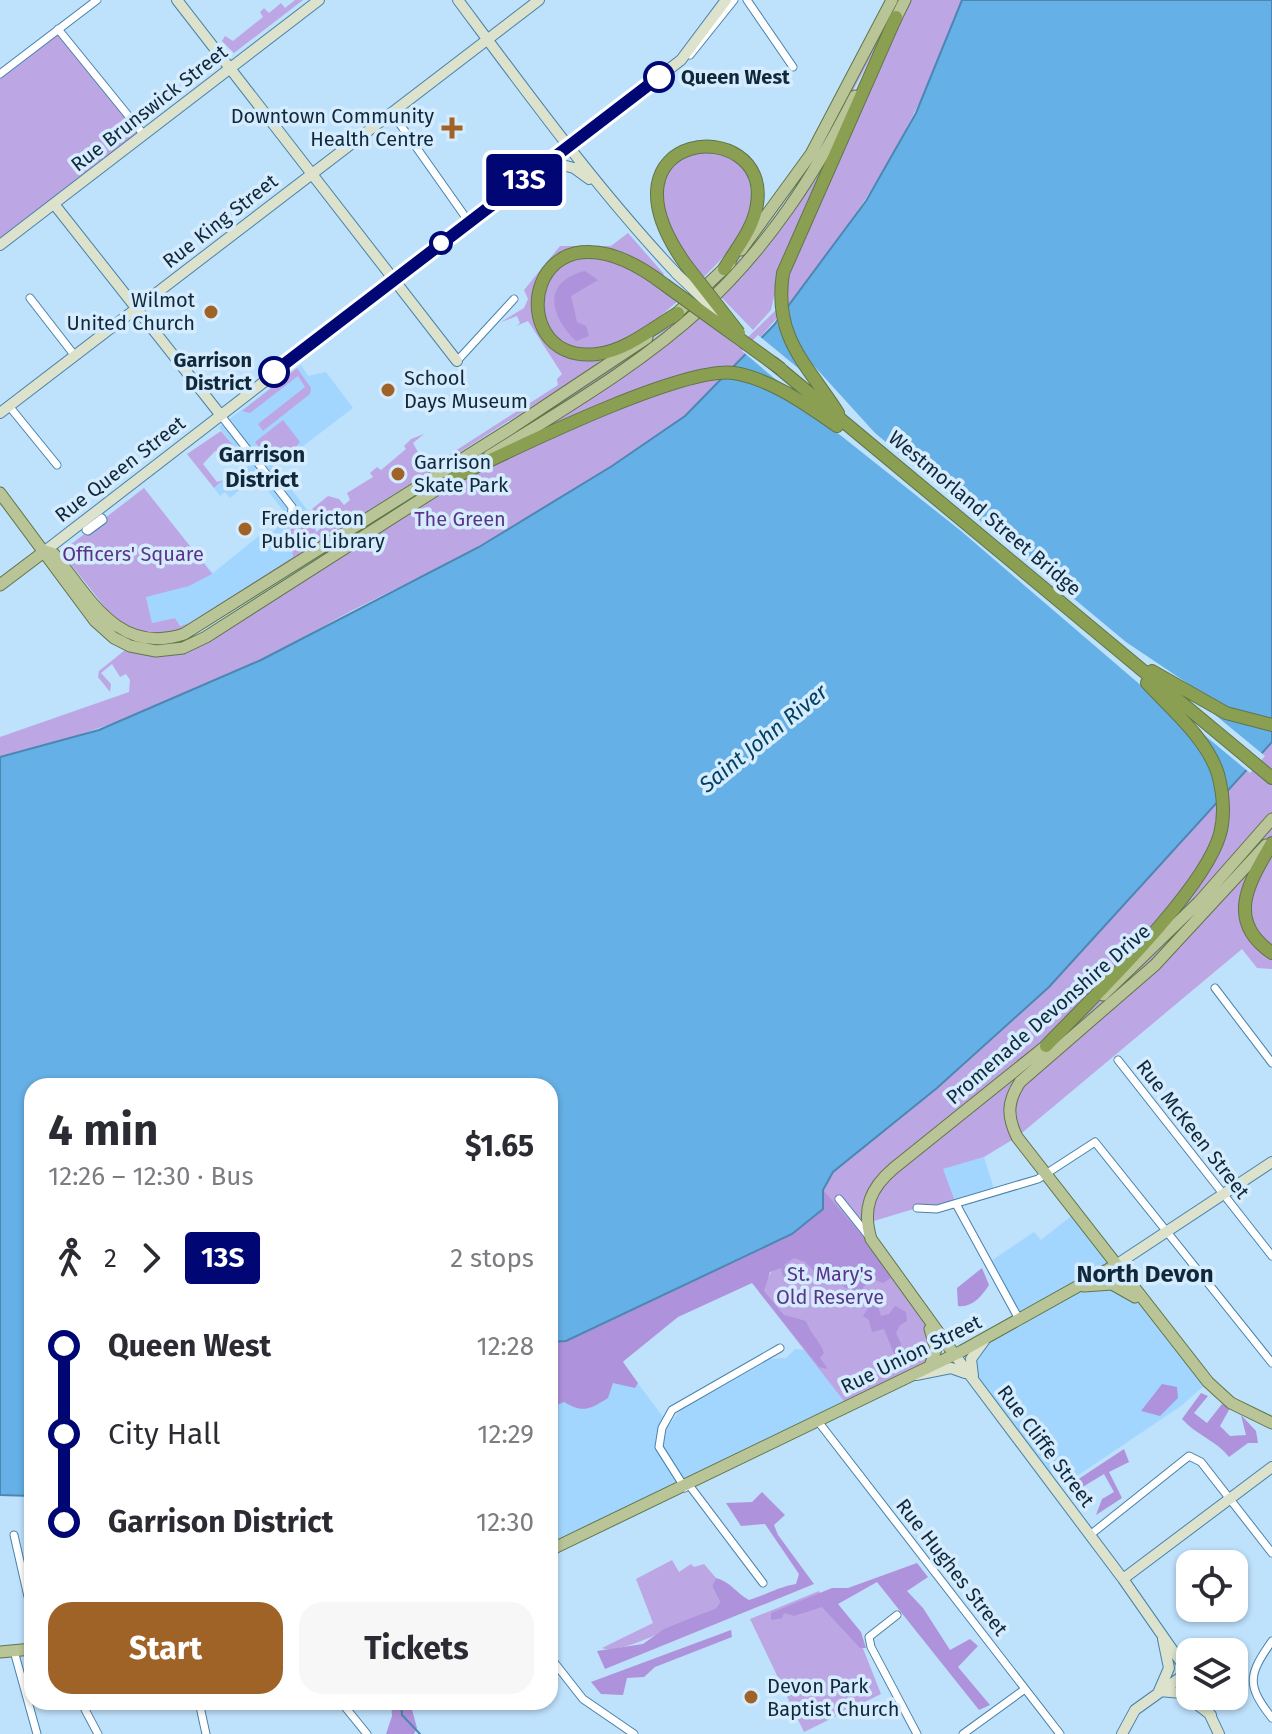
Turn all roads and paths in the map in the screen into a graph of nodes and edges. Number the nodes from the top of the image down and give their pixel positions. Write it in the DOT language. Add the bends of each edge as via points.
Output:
graph roads {
  1 [pos="97,0"];
  2 [pos="177,0"];
  3 [pos="319,0"];
  4 [pos="458,0"];
  5 [pos="539,0"];
  6 [pos="726,0"];
  7 [pos="734,0"];
  8 [pos="747,0"];
  9 [pos="892,0"];
  10 [pos="905,0"];
  11 [pos="896,17"];
  12 [pos="58,29"];
  13 [pos="488,39"];
  14 [pos="681,60"];
  15 [pos="793,67"];
  16 [pos="230,69"];
  17 [pos="0,74"];
  18 [pos="397,120"];
  19 [pos="144,135"];
  20 [pos="568,146"];
  21 [pos="311,173"];
  22 [pos="520,183"];
  23 [pos="602,190"];
  24 [pos="54,204"];
  25 [pos="469,222"];
  26 [pos="0,245"];
  27 [pos="724,269"];
  28 [pos="682,270"];
  29 [pos="394,280"];
  30 [pos="30,298"];
  31 [pos="514,299"];
  32 [pos="137,308"];
  33 [pos="678,313"];
  34 [pos="75,356"];
  35 [pos="457,361"];
  36 [pos="781,369"];
  37 [pos="5,410"];
  38 [pos="219,413"];
  39 [pos="844,422"];
  40 [pos="860,436"];
  41 [pos="57,465"];
  42 [pos="455,477"];
  43 [pos="0,493"];
  44 [pos="291,522"];
  45 [pos="45,551"];
  46 [pos="54,569"];
  47 [pos="19,570"];
  48 [pos="0,585"];
  49 [pos="1118,651"];
  50 [pos="1272,725"];
  51 [pos="1272,778"];
  52 [pos="1272,819"];
  53 [pos="1272,841"];
  54 [pos="1272,953"];
  55 [pos="1215,988"];
  56 [pos="1046,1046"];
  57 [pos="1118,1060"];
  58 [pos="1272,1063"];
  59 [pos="1272,1162"];
  60 [pos="1045,1174"];
  61 [pos="1224,1194"];
  62 [pos="839,1199"];
  63 [pos="956,1204"];
  64 [pos="917,1208"];
  65 [pos="1169,1231"];
  66 [pos="871,1239"];
  67 [pos="1272,1256"];
  68 [pos="1116,1265"];
  69 [pos="1080,1286"];
  70 [pos="1149,1309"];
  71 [pos="922,1310"];
  72 [pos="1019,1319"];
  73 [pos="986,1338"];
  74 [pos="780,1348"];
  75 [pos="954,1354"];
  76 [pos="1272,1363"];
  77 [pos="930,1366"];
  78 [pos="907,1376"];
  79 [pos="974,1378"];
  80 [pos="817,1420"];
  81 [pos="1272,1423"];
  82 [pos="1272,1467"];
  83 [pos="687,1486"];
  84 [pos="1229,1499"];
  85 [pos="14,1535"];
  86 [pos="1090,1535"];
  87 [pos="558,1546"];
  88 [pos="1272,1553"];
  89 [pos="24,1579"];
  90 [pos="1123,1579"];
  91 [pos="763,1583"];
  92 [pos="897,1615"];
  93 [pos="1162,1634"];
  94 [pos="1272,1641"];
  95 [pos="24,1650"];
  96 [pos="14,1651"];
  97 [pos="0,1652"];
  98 [pos="1176,1655"];
  99 [pos="558,1667"];
  100 [pos="1176,1681"];
  101 [pos="24,1687"];
  102 [pos="1025,1689"];
  103 [pos="1159,1691"];
  104 [pos="30,1710"];
  105 [pos="85,1710"];
  106 [pos="201,1710"];
  107 [pos="348,1710"];
  108 [pos="1208,1710"];
  109 [pos="1211,1715"];
  110 [pos="1272,1718"];
  111 [pos="37,1734"];
  112 [pos="98,1734"];
  113 [pos="206,1734"];
  114 [pos="367,1734"];
  115 [pos="634,1734"];
  116 [pos="917,1734"];
  117 [pos="963,1734"];
  118 [pos="1060,1734"];
  119 [pos="1122,1734"];
  120 [pos="1219,1734"];
  1 -- 12 [label="street"];
  2 -- 16 [label="main road"];
  3 -- 16 [label="main road, Rue Brunswick Street"];
  4 -- 13 [label="main road"];
  5 -- 13 [label="main road, Rue King Street"];
  6 -- 14 [label="main road, Rue Queen Street"];
  7 -- 14 [label="street, Rue Queen Street" via="707,37"];
  8 -- 15 [label="street"];
  9 -- 27 [label="main road" via="800,173"];
  10 -- 11 [label="main road"];
  11 -- 39 [label="highway" via="783,273 781,320 795,351"];
  11 -- 42 [label="main road" via="800,194 727,283 645,355"];
  12 -- 17 [label="street"];
  12 -- 19 [label="street"];
  13 -- 20 [label="main road"];
  13 -- 21 [label="main road, Rue King Street"];
  14 -- 20 [label="main road, Rue Queen Street"];
  16 -- 19 [label="main road, Rue Brunswick Street"];
  16 -- 21 [label="main road"];
  18 -- 25 [label="street"];
  19 -- 24 [label="main road, Rue Brunswick Street"];
  20 -- 22 [label="main road, Rue Queen Street"];
  20 -- 23 [label="main road"];
  21 -- 29 [label="main road"];
  21 -- 32 [label="main road, Rue King Street"];
  22 -- 23 [label="main road" via="562,165"];
  22 -- 25 [label="main road, Rue Queen Street"];
  23 -- 28 [label="main road"];
  24 -- 26 [label="main road, Rue Brunswick Street"];
  24 -- 32 [label="main road"];
  25 -- 29 [label="main road, Rue Queen Street"];
  27 -- 28 [label="highway, Westmorland Street Bridge" via="749,229 758,194 749,168 716,146 684,150 658,182 659,217"];
  27 -- 33 [label="main road"];
  28 -- 36 [label="highway, Westmorland Street Bridge, bridge" via="739,333"];
  29 -- 35 [label="main road"];
  29 -- 38 [label="main road, Rue Queen Street"];
  30 -- 34 [label="street"];
  31 -- 35 [label="street"];
  32 -- 34 [label="main road, Rue King Street"];
  32 -- 38 [label="main road"];
  33 -- 36 [label="highway, bridge" via="626,344 591,355 559,346 539,320 536,300 542,280 556,263 579,252 613,254"];
  33 -- 45 [label="main road" via="590,378 184,634 157,641 123,632 54,554"];
  34 -- 37 [label="main road, Rue King Street"];
  36 -- 39 [label="highway, Westmorland Street Bridge"];
  37 -- 41 [label="street"];
  38 -- 44 [label="street" via="292,507"];
  38 -- 45 [label="main road, Rue Queen Street"];
  39 -- 40 [label="highway, Westmorland Street Bridge"];
  40 -- 42 [label="highway" via="760,381 733,373 702,375"];
  40 -- 49 [label="highway, Westmorland Street Bridge"];
  42 -- 46 [label="main road" via="183,648 156,651 114,638"];
  43 -- 45 [label="main road"];
  45 -- 46 [label="main road"];
  45 -- 47 [label="main road, Rue Queen Street"];
  46 -- 47 [label="main road"];
  47 -- 48 [label="main road, Rue Queen Street"];
  49 -- 50 [label="highway" via="1226,713"];
  49 -- 51 [label="highway, Westmorland Street Bridge"];
  49 -- 56 [label="highway" via="1210,758 1223,814 1203,870"];
  52 -- 56 [label="main road, Promenade Devonshire Drive" via="1155,946"];
  53 -- 54 [label="highway" via="1253,874 1245,916 1255,939"];
  53 -- 60 [label="main road, Promenade Devonshire Drive" via="1155,965 1020,1082 1009,1115 1017,1137"];
  55 -- 58 [label="street"];
  56 -- 66 [label="main road, Promenade Devonshire Drive" via="881,1180 867,1208"];
  57 -- 61 [label="street, Rue McKeen Street"];
  59 -- 61 [label="main road, Rue Union Street"];
  60 -- 63 [label="street"];
  60 -- 65 [label="street" via="1095,1142"];
  60 -- 68 [label="main road, Promenade Devonshire Drive"];
  61 -- 65 [label="main road, Rue Union Street"];
  61 -- 67 [label="street, Rue McKeen Street"];
  62 -- 66 [label="street"];
  63 -- 64 [label="street"];
  63 -- 72 [label="street"];
  65 -- 68 [label="main road, Rue Union Street"];
  65 -- 76 [label="street"];
  66 -- 71 [label="main road, Rue Cliffe Street"];
  68 -- 69 [label="main road, Rue Union Street"];
  68 -- 70 [label="main road, Promenade Devonshire Drive"];
  69 -- 70 [label="main road" via="1112,1284"];
  69 -- 72 [label="main road, Rue Union Street"];
  70 -- 81 [label="main road" via="1219,1394"];
  71 -- 75 [label="main road, Rue Cliffe Street"];
  71 -- 77 [label="main road" via="936,1349"];
  72 -- 73 [label="main road, Rue Union Street"];
  73 -- 75 [label="main road, Rue Union Street"];
  73 -- 79 [label="main road" via="971,1359"];
  74 -- 83 [label="street" via="672,1410 659,1447"];
  75 -- 77 [label="main road, Rue Union Street"];
  75 -- 79 [label="main road, Rue Cliffe Street"];
  77 -- 78 [label="main road, Rue Union Street"];
  78 -- 79 [label="main road" via="958,1368"];
  78 -- 80 [label="main road, Rue Union Street"];
  79 -- 86 [label="main road, Rue Cliffe Street"];
  80 -- 83 [label="main road, Rue Union Street"];
  80 -- 102 [label="street, Rue Hughes Street"];
  82 -- 84 [label="main road"];
  83 -- 87 [label="main road, Rue Union Street"];
  83 -- 91 [label="street"];
  84 -- 86 [label="street" via="1201,1462 1189,1456"];
  84 -- 88 [label="street"];
  84 -- 90 [label="main road"];
  85 -- 89 [label="street"];
  86 -- 90 [label="main road, Rue Cliffe Street"];
  90 -- 93 [label="main road, Rue Cliffe Street"];
  92 -- 116 [label="street" via="869,1637"];
  93 -- 98 [label="main road, Rue Cliffe Street"];
  93 -- 103 [label="main road" via="1169,1668"];
  94 -- 110 [label="street" via="1252,1677 1254,1696"];
  95 -- 96 [label="main road"];
  96 -- 97 [label="main road"];
  96 -- 101 [label="street"];
  99 -- 115 [label="street" via="583,1699"];
  100 -- 103 [label="main road"];
  102 -- 117 [label="street"];
  102 -- 118 [label="street, Rue Hughes Street"];
  103 -- 109 [label="main road" via="1182,1693"];
  103 -- 119 [label="main road" via="1135,1710"];
  104 -- 111 [label="street"];
  105 -- 112 [label="street"];
  106 -- 113 [label="street"];
  107 -- 114 [label="street"];
  108 -- 109 [label="main road"];
  109 -- 120 [label="main road"];
}
